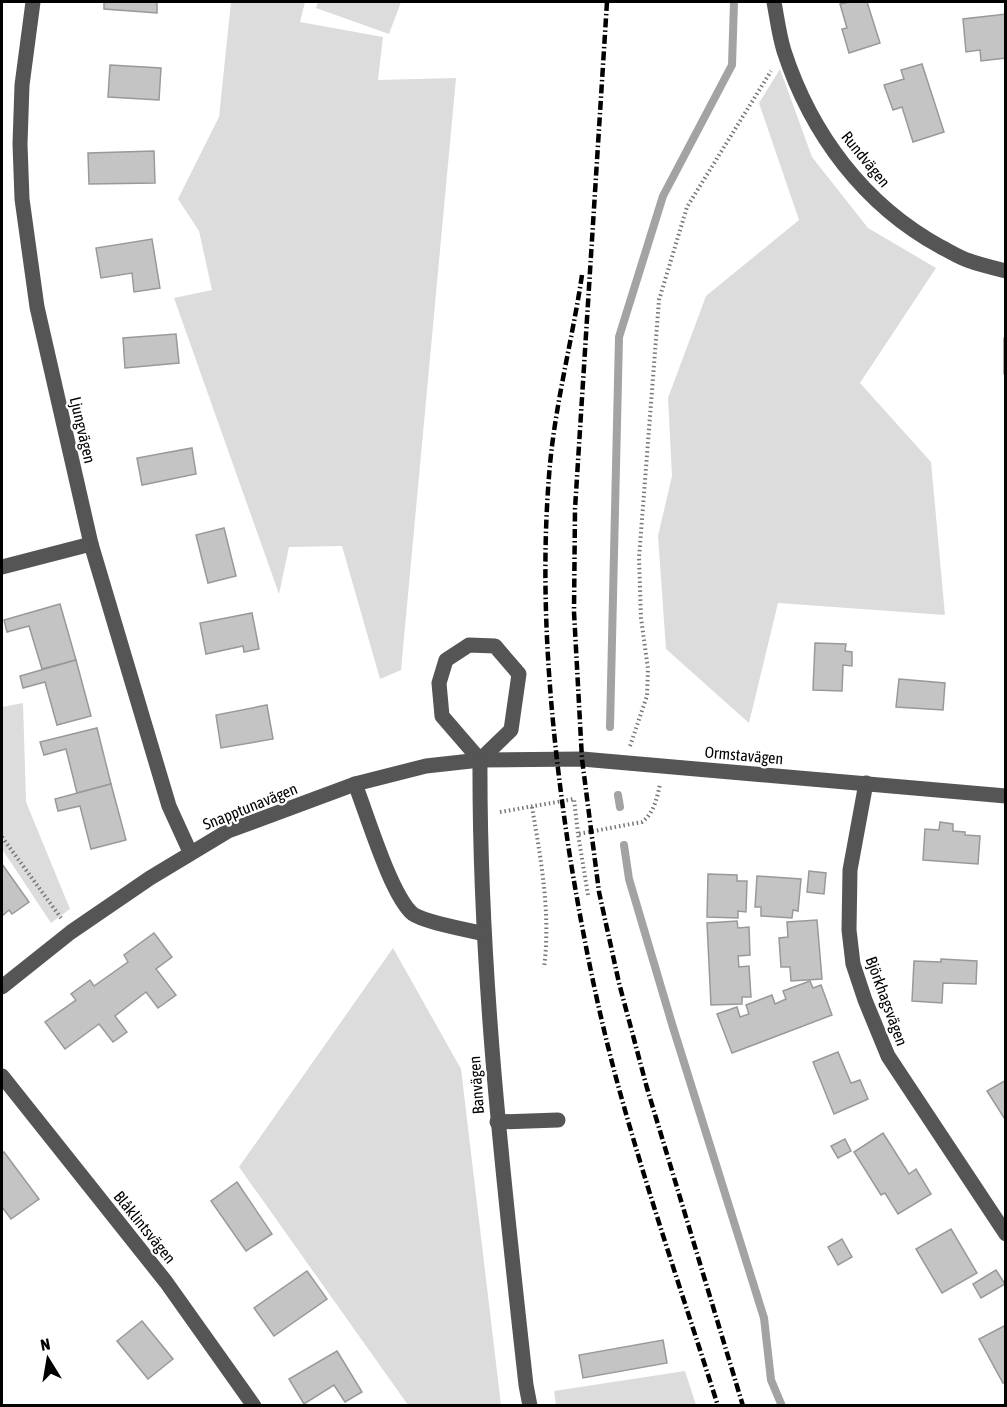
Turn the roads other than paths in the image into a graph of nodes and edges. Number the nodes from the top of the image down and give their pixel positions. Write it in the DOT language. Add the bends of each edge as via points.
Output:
graph roads {
  1 [pos="33,2"];
  2 [pos="774,2"];
  3 [pos="1005,271"];
  4 [pos="91,544"];
  5 [pos="2,567"];
  6 [pos="480,760"];
  7 [pos="866,783"];
  8 [pos="355,784"];
  9 [pos="1005,796"];
  10 [pos="190,852"];
  11 [pos="484,934"];
  12 [pos="2,987"];
  13 [pos="2,1076"];
  14 [pos="558,1120"];
  15 [pos="497,1122"];
  16 [pos="1005,1234"];
  17 [pos="254,1406"];
  18 [pos="530,1406"];
  1 -- 4 [label="street, Ljungvägen" via="22,85 22,199 37,307"];
  2 -- 3 [label="street, Rundvägen" via="783,50 805,102 835,154 863,189 899,221 933,242 968,261"];
  4 -- 5 [label="street"];
  4 -- 10 [label="street, Ljungvägen" via="168,806"];
  6 -- 6 [label="street" via="511,730 519,674 495,646 469,645 446,660 439,683 442,716"];
  6 -- 7 [label="street, Ormstavägen" via="624,762"];
  6 -- 8 [label="street, Snapptunavägen" via="426,766"];
  6 -- 11 [label="street, Banvägen"];
  7 -- 9 [label="street, Ormstavägen"];
  7 -- 16 [label="street, Björkhagsvägen" via="850,870 853,964 888,1056"];
  8 -- 10 [label="street, Snapptunavägen" via="228,831"];
  8 -- 11 [label="street" via="392,880 415,916"];
  10 -- 12 [label="street, Snapptunavägen" via="71,932"];
  11 -- 15 [label="street, Banvägen"];
  13 -- 17 [label="street, Blåklintsvägen" via="166,1282"];
  14 -- 15 [label="street"];
  15 -- 18 [label="street, Banvägen"];
}
